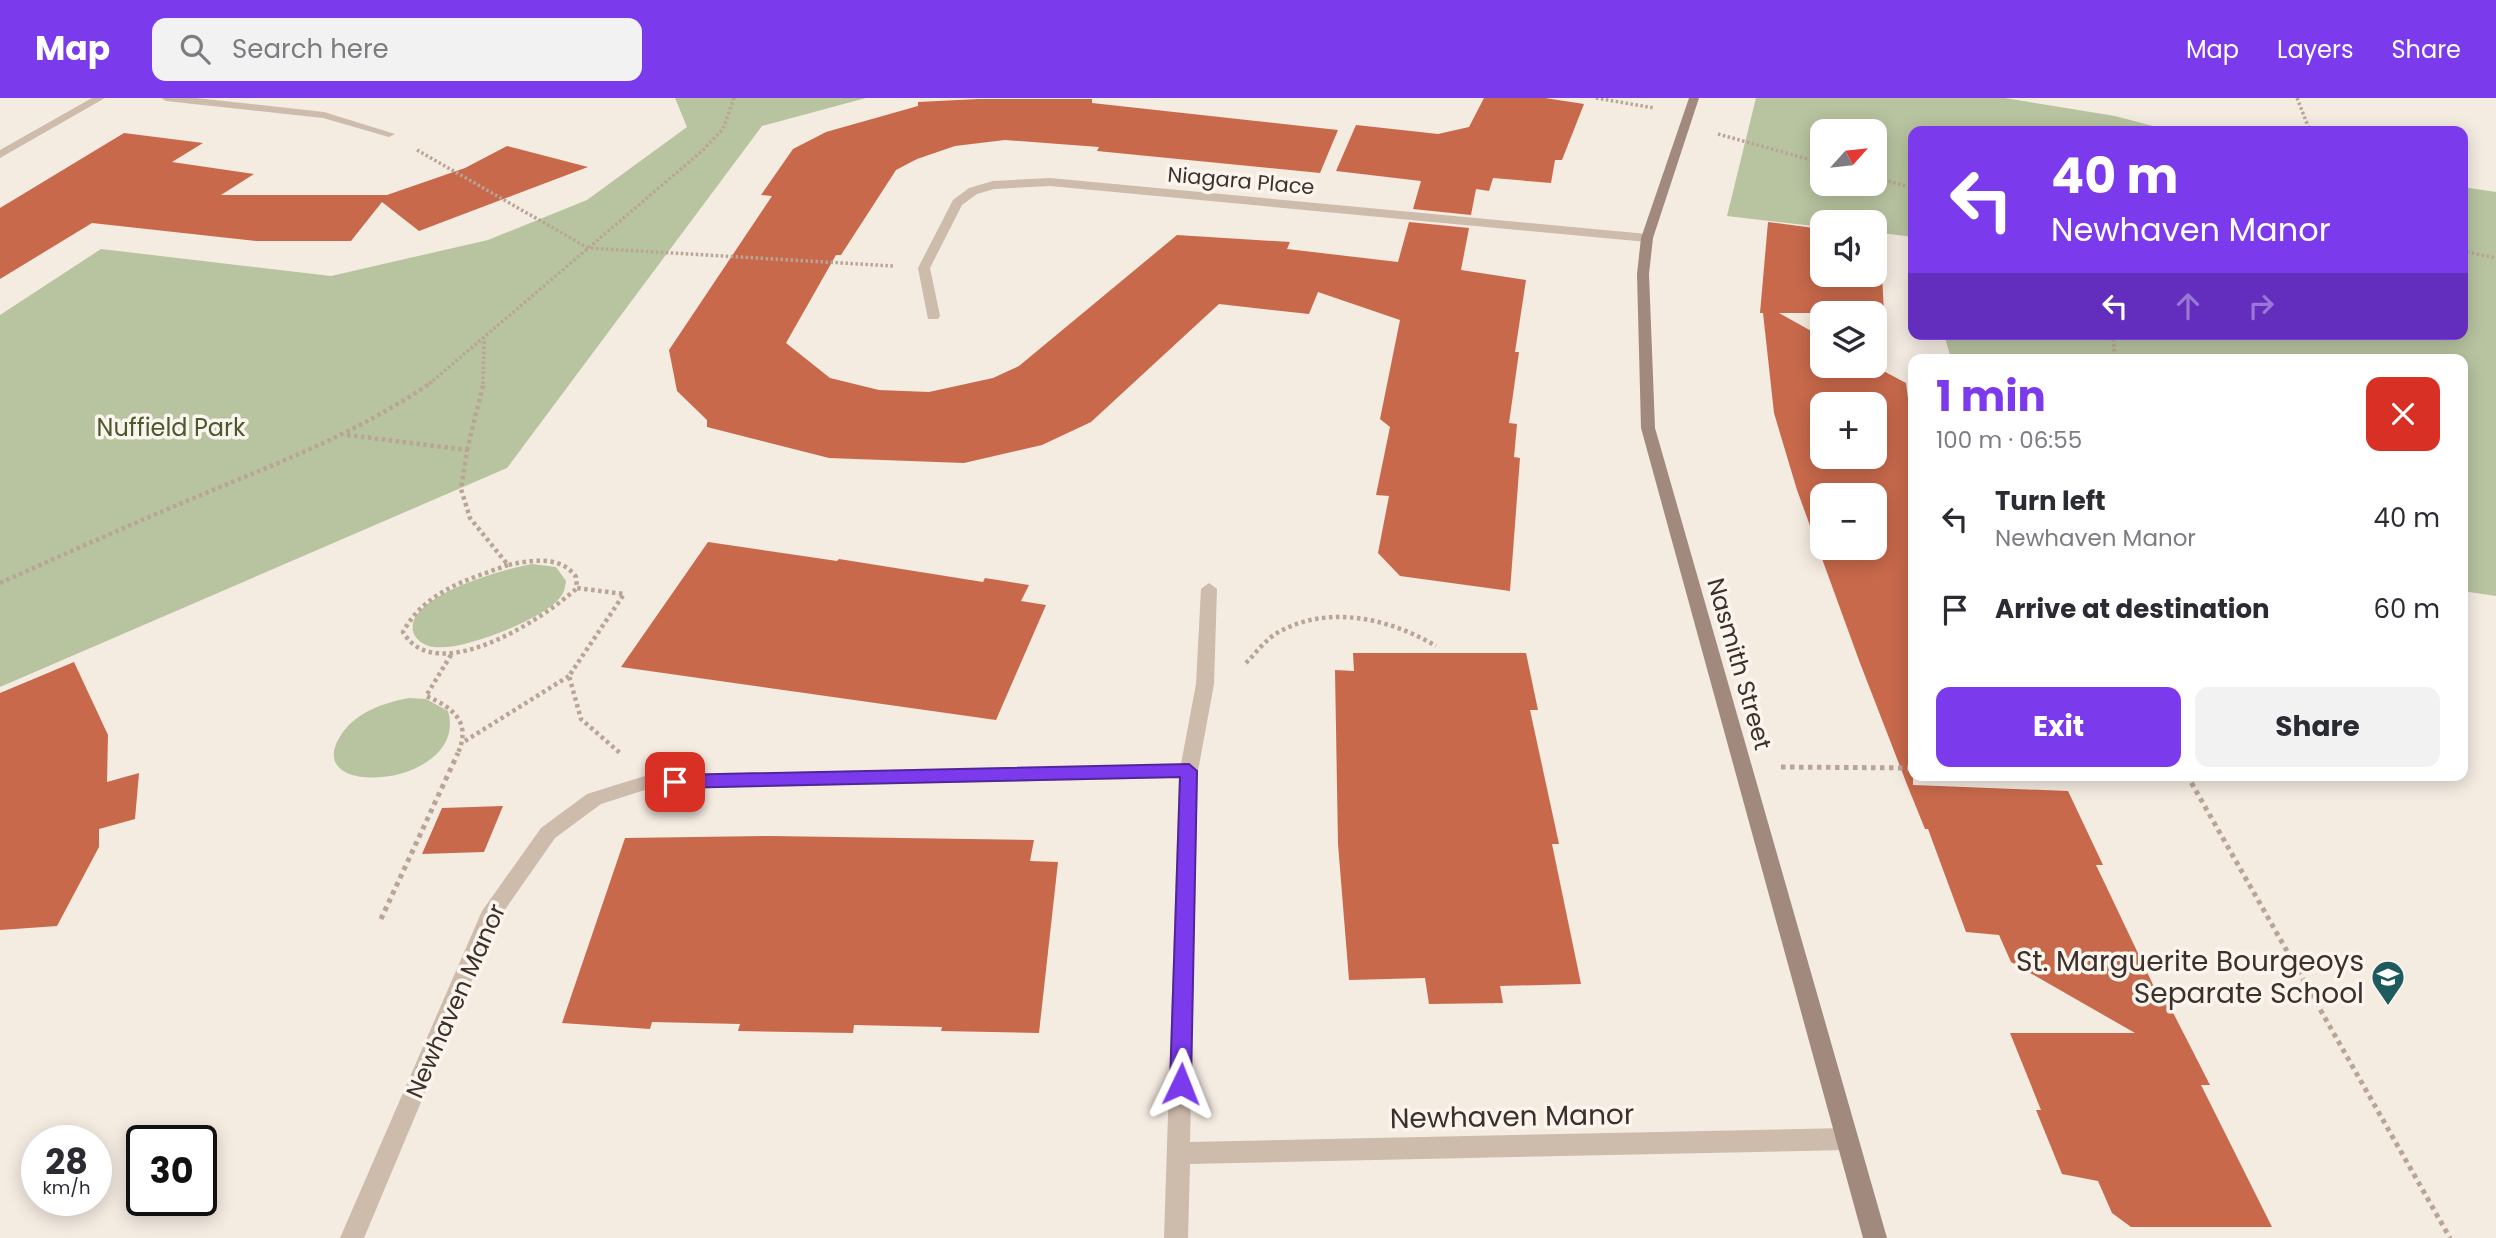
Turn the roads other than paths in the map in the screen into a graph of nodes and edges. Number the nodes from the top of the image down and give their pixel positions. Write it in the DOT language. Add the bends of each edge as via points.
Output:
graph roads {
  1 [pos="100,98"];
  2 [pos="166,98"];
  3 [pos="1694,98"];
  4 [pos="389,134"];
  5 [pos="0,155"];
  6 [pos="1647,237"];
  7 [pos="933,316"];
  8 [pos="1209,589"];
  9 [pos="1189,771"];
  10 [pos="1846,1139"];
  11 [pos="1179,1153"];
  12 [pos="352,1238"];
  13 [pos="1176,1238"];
  14 [pos="1875,1238"];
  1 -- 5 [label="street"];
  2 -- 4 [label="street" via="324,115"];
  3 -- 6 [label="street, Nasmith Street"];
  6 -- 7 [label="street, Niagara Place" via="1011,182 973,191 957,203 924,268"];
  6 -- 10 [label="street, Nasmith Street" via="1643,274 1648,428"];
  8 -- 9 [label="street" via="1205,684"];
  9 -- 11 [label="street"];
  9 -- 12 [label="street, Newhaven Manor" via="648,782 594,799 548,833 489,917"];
  10 -- 11 [label="street, Newhaven Manor"];
  10 -- 14 [label="street, Nasmith Street"];
  11 -- 13 [label="street"];
}
